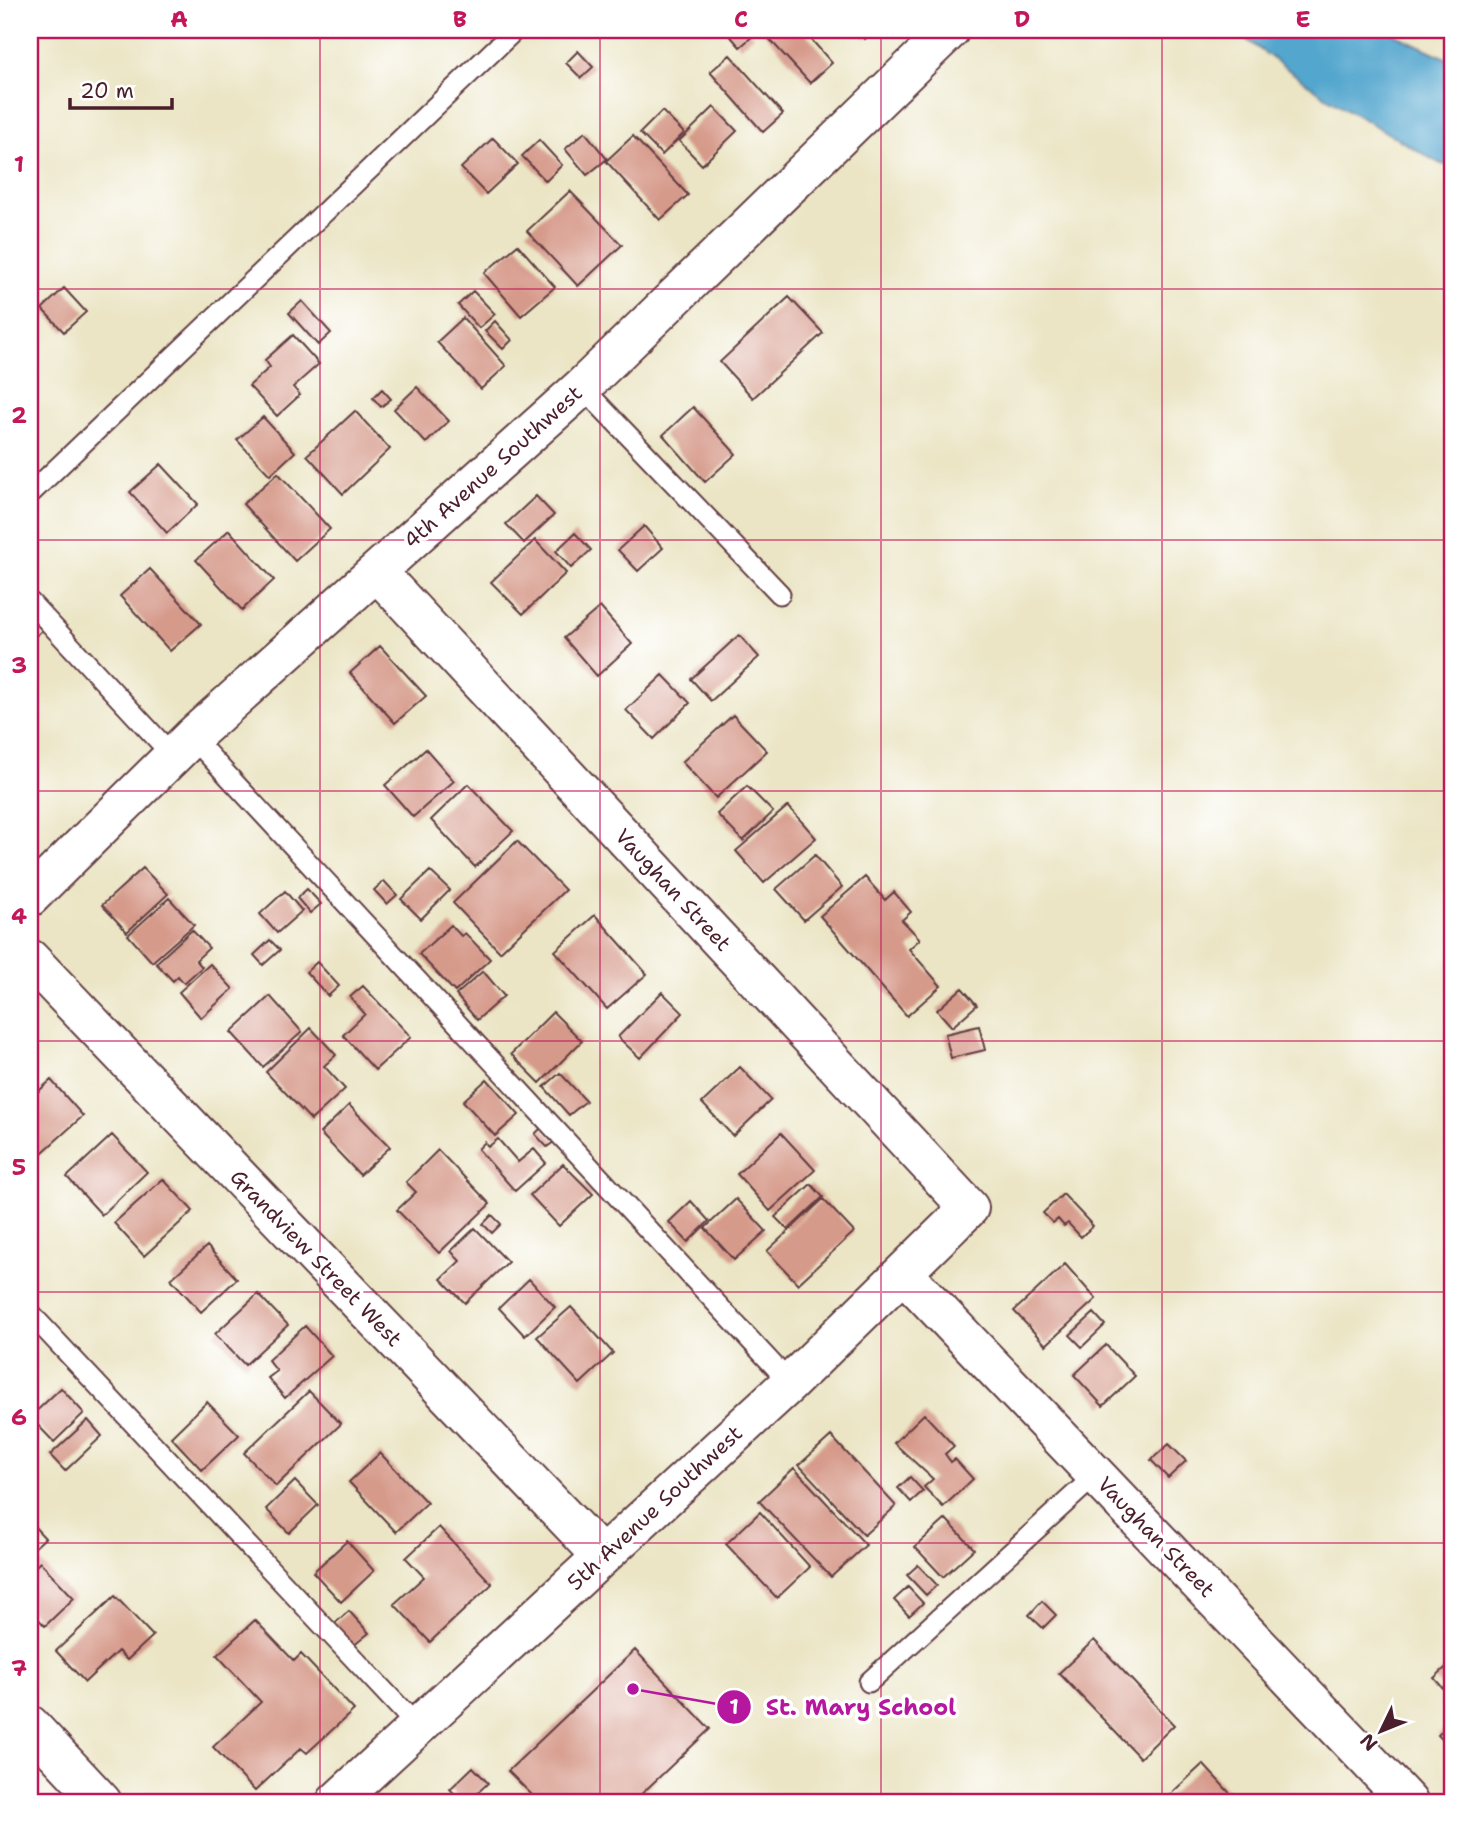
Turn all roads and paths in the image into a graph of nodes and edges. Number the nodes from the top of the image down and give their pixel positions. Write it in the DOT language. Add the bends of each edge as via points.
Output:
graph roads {
  1 [pos="515,30"];
  2 [pos="950,30"];
  3 [pos="582,387"];
  4 [pos="30,494"];
  5 [pos="377,572"];
  6 [pos="780,594"];
  7 [pos="30,602"];
  8 [pos="182,747"];
  9 [pos="30,897"];
  10 [pos="30,959"];
  11 [pos="969,1208"];
  12 [pos="903,1273"];
  13 [pos="30,1313"];
  14 [pos="790,1383"];
  15 [pos="1097,1475"];
  16 [pos="602,1556"];
  17 [pos="869,1682"];
  18 [pos="30,1725"];
  19 [pos="417,1726"];
  20 [pos="102,1802"];
  21 [pos="336,1802"];
  22 [pos="1408,1802"];
  1 -- 4 [label="lane"];
  2 -- 3 [label="street, 4th Avenue Southwest"];
  3 -- 5 [label="street, 4th Avenue Southwest"];
  3 -- 6 [label="lane"];
  5 -- 8 [label="street, 4th Avenue Southwest"];
  5 -- 11 [label="street, Vaughan Street"];
  7 -- 8 [label="lane"];
  8 -- 9 [label="street, 4th Avenue Southwest"];
  8 -- 14 [label="lane"];
  10 -- 16 [label="street, Grandview Street West"];
  11 -- 12 [label="street, 5th Avenue Southwest"];
  12 -- 14 [label="street, 5th Avenue Southwest"];
  12 -- 15 [label="street, Vaughan Street"];
  13 -- 19 [label="lane"];
  14 -- 16 [label="street, 5th Avenue Southwest"];
  15 -- 17 [label="lane"];
  15 -- 22 [label="street, Vaughan Street"];
  16 -- 19 [label="street, 5th Avenue Southwest"];
  18 -- 20 [label="street"];
  19 -- 21 [label="street, 5th Avenue Southwest"];
}
